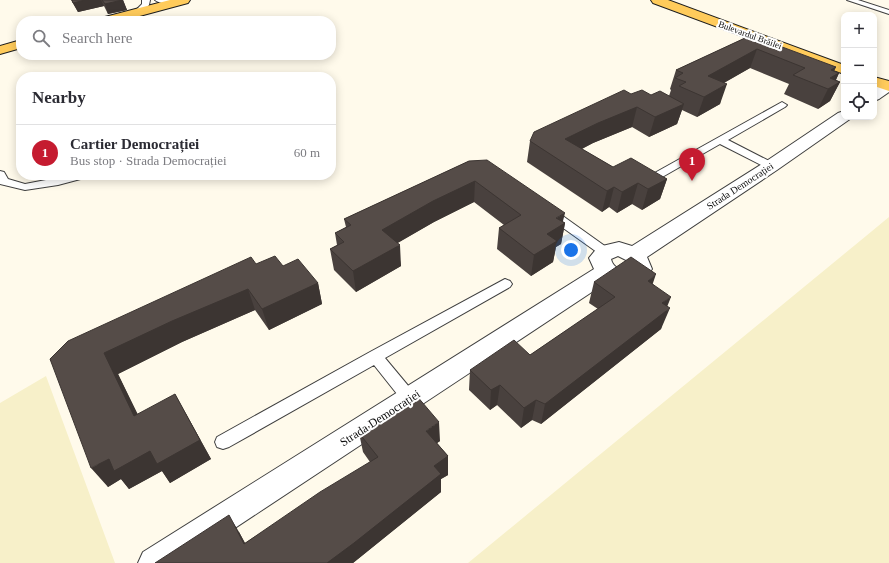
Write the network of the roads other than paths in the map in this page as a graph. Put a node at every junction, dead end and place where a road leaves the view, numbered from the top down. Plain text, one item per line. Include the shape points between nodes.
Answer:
1 (146, 0) edge
2 (159, 0) edge
3 (657, 0) edge
4 (851, 0) edge
5 (181, 1) edge
6 (889, 12) edge
7 (137, 13) junction
8 (125, 16) edge
9 (16, 45) edge
10 (0, 50) edge
11 (841, 69) edge
12 (884, 84) edge
13 (877, 92) edge
14 (782, 105) dead end
15 (841, 118) edge
16 (720, 140) junction
17 (772, 166) junction
18 (0, 174) edge
19 (65, 180) edge
20 (646, 182) edge
21 (540, 206) edge
22 (606, 262) junction
23 (505, 284) dead end
24 (375, 356) junction
25 (410, 399) junction
26 (223, 442) dead end
27 (154, 563) edge

1 - 7 lane
2 - 5 lane
3 - 11 main road, Bulevardul Brăilei
4 - 6 lane
5 - 7 main road
7 - 8 main road
9 - 10 main road
12 - 13 street
14 - 16 lane
15 - 17 street, Strada Democrației
16 - 17 lane
16 - 20 lane
17 - 22 street, Strada Democrației via 634,254 640,261 641,269 636,275 627,278 616,277
18 - 19 lane via 3,181 25,187
21 - 22 lane
22 - 25 street, Strada Democrației
23 - 24 lane
24 - 25 lane
24 - 26 lane
25 - 27 street, Strada Democrației

